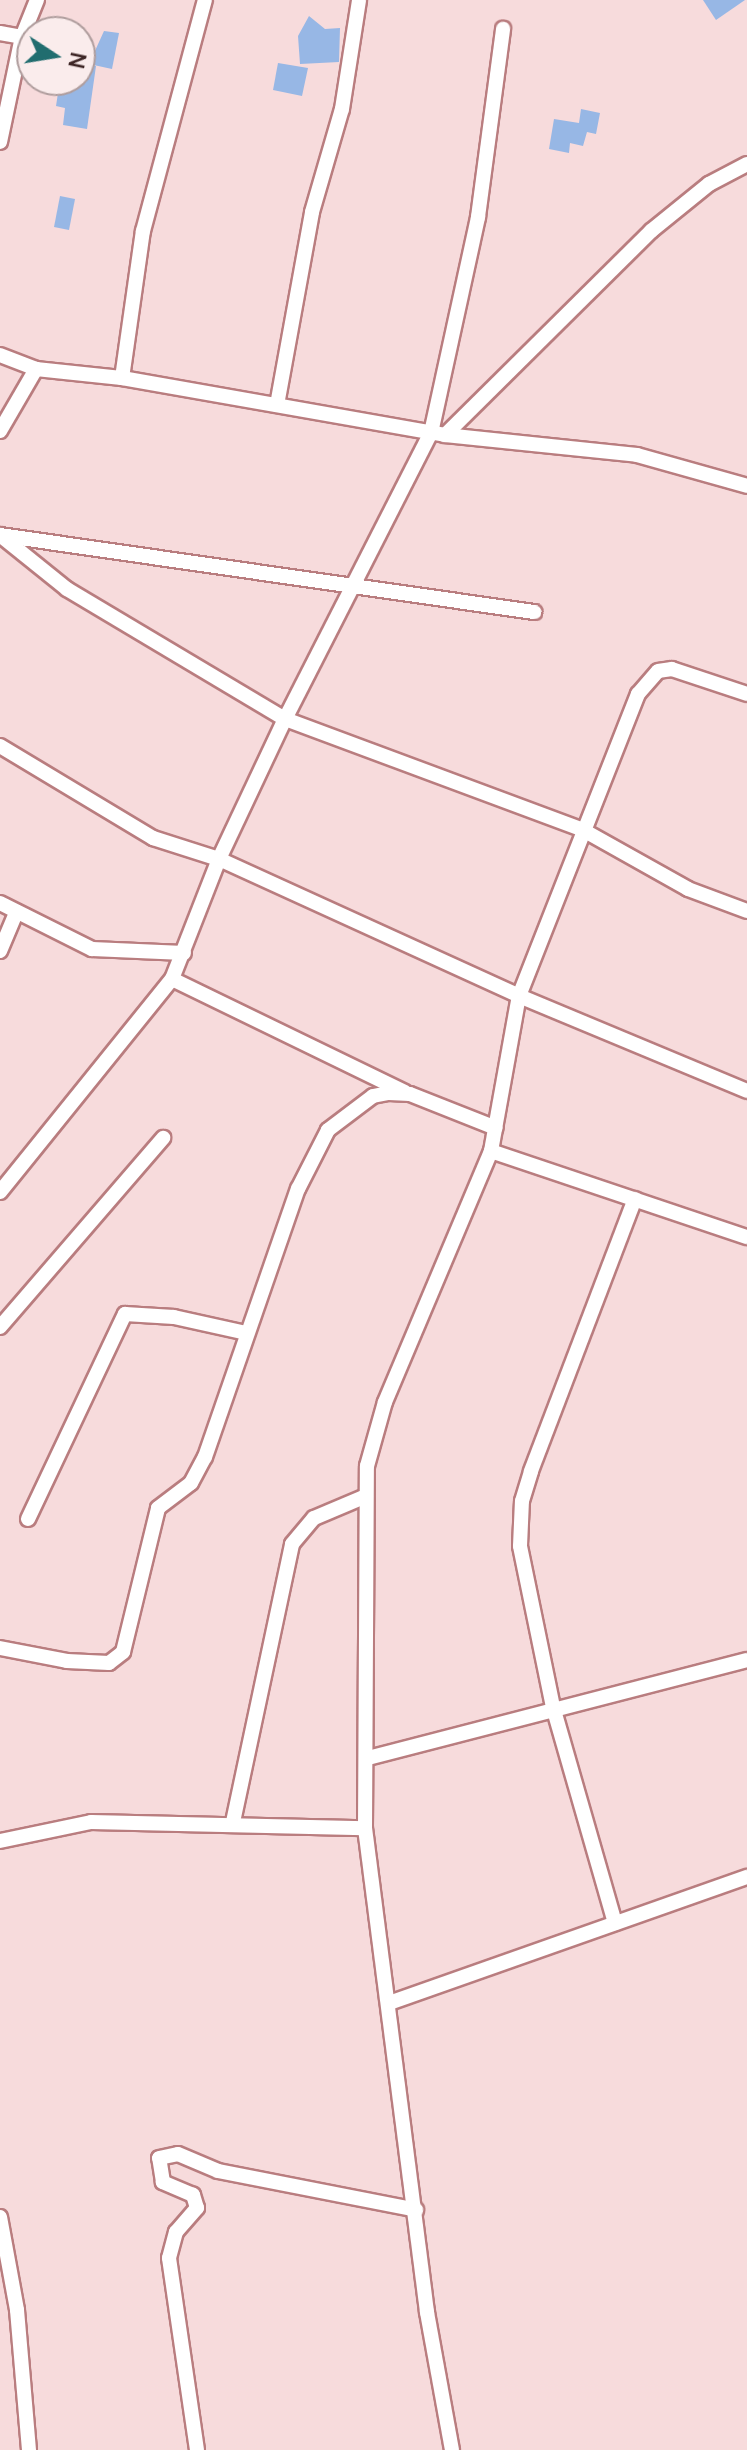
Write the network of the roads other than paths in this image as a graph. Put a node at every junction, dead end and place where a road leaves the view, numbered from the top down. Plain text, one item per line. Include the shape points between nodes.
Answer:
1 (205, 0) edge
2 (359, 0) edge
3 (503, 29) dead end
4 (16, 66) edge
5 (0, 142) edge
6 (747, 164) edge
7 (0, 355) edge
8 (36, 369) junction
9 (122, 378) junction
10 (277, 405) junction
11 (0, 431) edge
12 (438, 434) junction
13 (747, 486) edge
14 (351, 585) junction
15 (534, 612) dead end
16 (747, 694) edge
17 (285, 719) junction
18 (0, 746) edge
19 (583, 830) junction
20 (219, 859) junction
21 (0, 903) edge
22 (747, 911) edge
23 (16, 913) junction
24 (0, 951) edge
25 (184, 953) junction
26 (172, 979) junction
27 (519, 996) junction
28 (747, 1091) edge
29 (410, 1094) junction
30 (496, 1128) junction
31 (163, 1138) dead end
32 (491, 1151) junction
33 (0, 1192) edge
34 (635, 1199) junction
35 (747, 1237) edge
36 (0, 1327) edge
37 (246, 1333) junction
38 (366, 1496) junction
39 (28, 1519) dead end
40 (0, 1648) edge
41 (747, 1660) edge
42 (553, 1707) junction
43 (368, 1758) junction
44 (233, 1822) junction
45 (365, 1828) junction
46 (0, 1841) edge
47 (747, 1877) edge
48 (615, 1923) junction
49 (389, 2003) junction
50 (416, 2210) junction
51 (0, 2217) edge
52 (29, 2450) edge
53 (197, 2450) edge
54 (452, 2450) edge

1 - 9 street via 143,231
2 - 10 street via 342,109 312,212
3 - 12 street via 478,217
4 - 5 street
6 - 12 street via 709,184 651,231
7 - 8 street
8 - 9 street
8 - 11 street
9 - 10 street
10 - 12 street
12 - 13 street via 637,455
12 - 14 street
14 - 15 street
14 - 17 street
14 - 17 street via 0,535 67,589
16 - 19 street via 672,669 648,680
17 - 19 street
17 - 20 street
18 - 20 street via 153,838
19 - 22 street via 688,889
19 - 27 street
20 - 25 street
20 - 27 street
21 - 23 street
23 - 24 street
23 - 25 street via 92,949
25 - 26 street
26 - 29 street
26 - 33 street
27 - 28 street
27 - 30 street
29 - 30 street
29 - 37 street via 373,1096 328,1130 298,1189
30 - 32 street
31 - 36 street
32 - 34 street
32 - 38 street via 385,1402 372,1439
34 - 35 street
34 - 42 street via 522,1501 520,1546
37 - 39 street via 174,1317 125,1314
37 - 40 street via 205,1457 191,1483 158,1508 123,1652 109,1663
38 - 43 street
38 - 44 street via 314,1518 292,1544
41 - 42 street
42 - 43 street
42 - 48 street
43 - 45 street
44 - 45 street
44 - 46 street via 91,1822
45 - 49 street
47 - 48 street
48 - 49 street
49 - 50 street
50 - 53 street via 218,2171 178,2154 159,2158 163,2182 193,2195 197,2208 176,2232 169,2258
50 - 54 street
51 - 52 street via 17,2310

